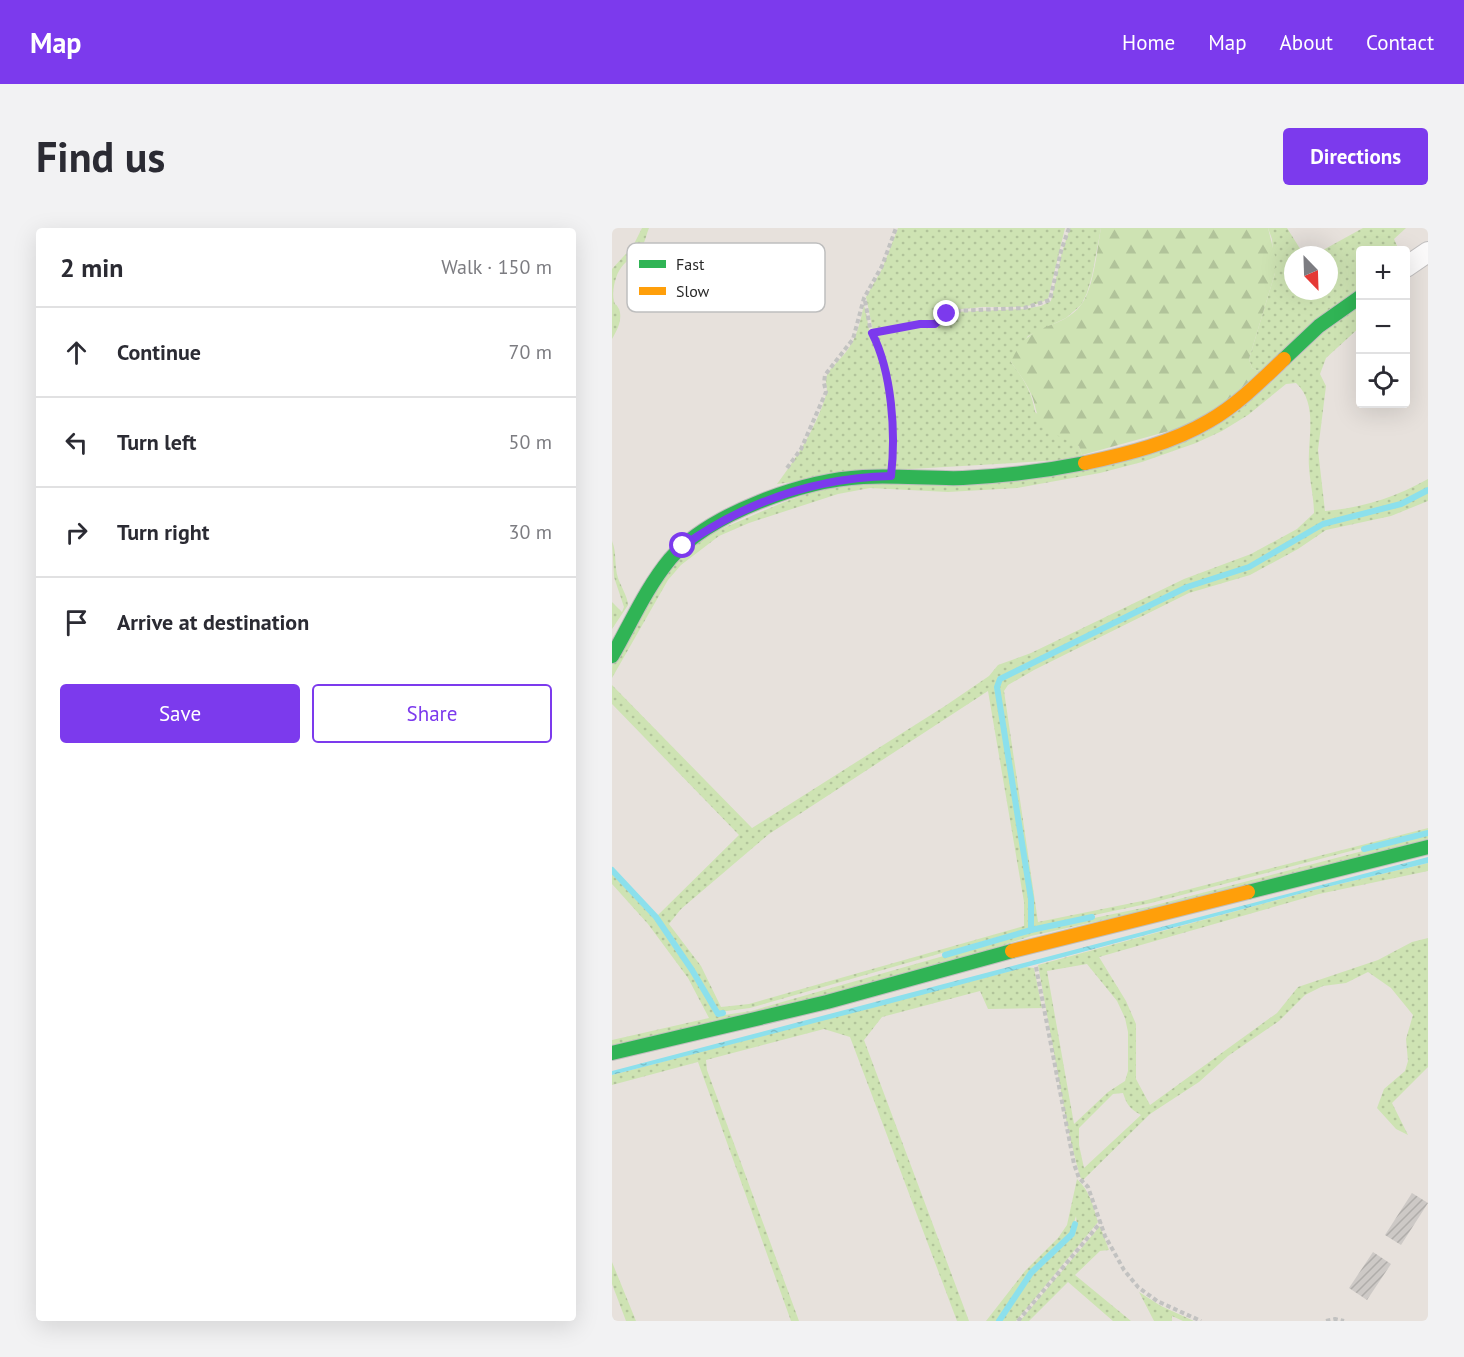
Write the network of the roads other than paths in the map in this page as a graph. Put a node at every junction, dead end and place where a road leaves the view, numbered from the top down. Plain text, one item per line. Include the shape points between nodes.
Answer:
1 (1428, 252) edge
2 (1410, 264) edge
3 (1356, 300) edge
4 (612, 656) edge
5 (1428, 847) edge
6 (612, 1053) edge

1 - 2 street
3 - 4 street via 1314,330 1238,403 1168,441 1061,467 962,478 891,476 832,481 749,507 707,529 669,560
5 - 6 street via 1029,946 827,1002

